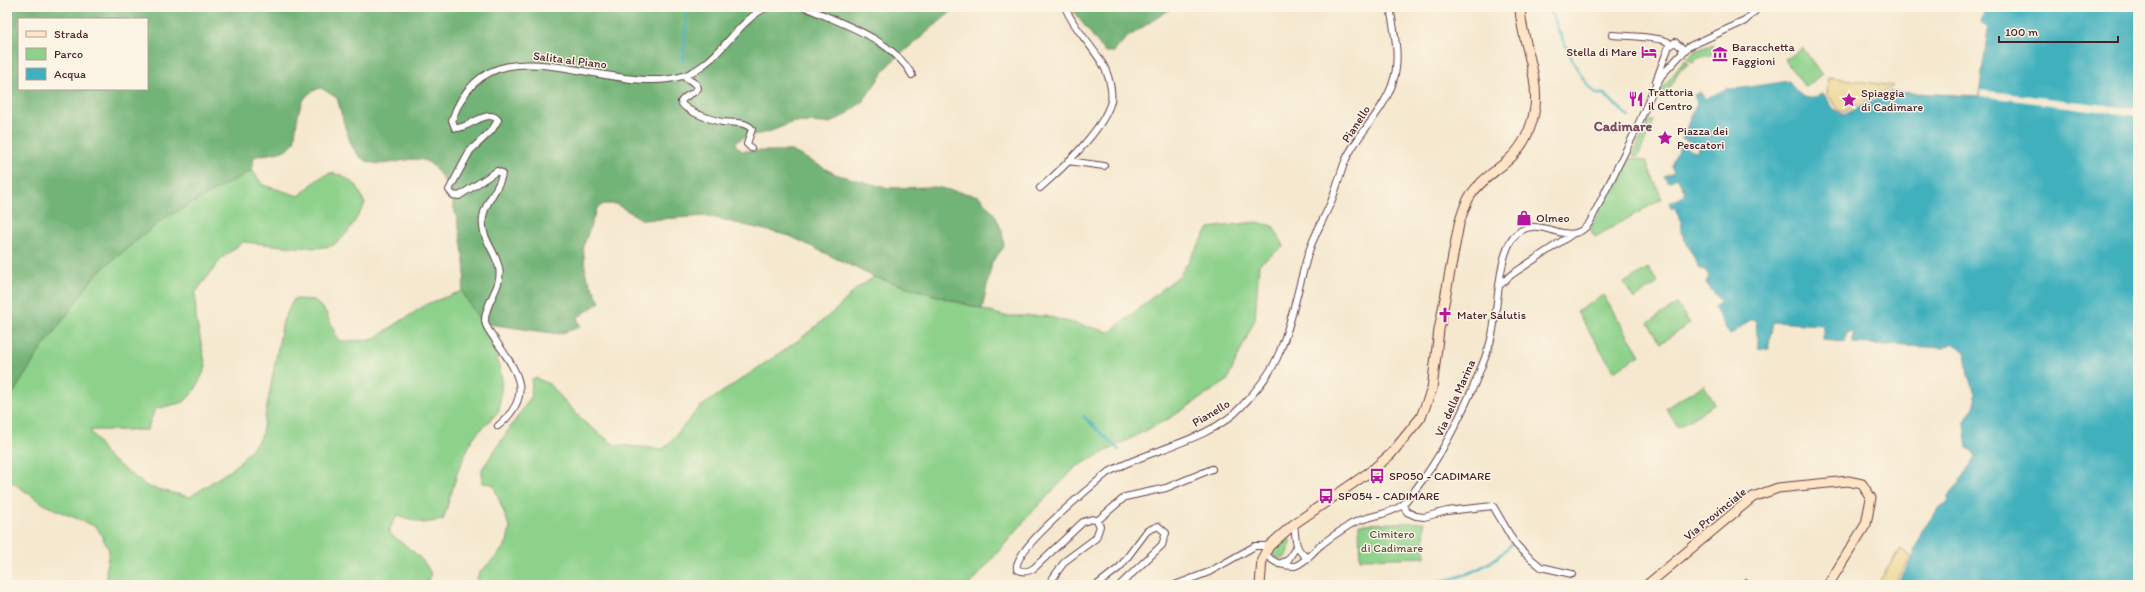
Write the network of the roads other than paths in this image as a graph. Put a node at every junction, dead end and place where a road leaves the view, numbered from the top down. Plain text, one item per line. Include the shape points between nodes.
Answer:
1 (767, 7) edge
2 (805, 7) edge
3 (1065, 7) edge
4 (1390, 7) edge
5 (1520, 7) edge
6 (1758, 7) edge
7 (1612, 35) dead end
8 (1669, 46) junction
9 (1682, 54) junction
10 (912, 75) dead end
11 (683, 76) junction
12 (1653, 90) junction
13 (751, 148) dead end
14 (1068, 160) junction
15 (1104, 166) dead end
16 (1040, 188) dead end
17 (1571, 235) junction
18 (1498, 287) junction
19 (498, 426) dead end
20 (1212, 469) dead end
21 (1403, 505) junction
22 (1097, 521) junction
23 (1294, 524) junction
24 (1296, 547) junction
25 (1266, 550) junction
26 (1308, 558) junction
27 (1279, 564) junction
28 (1572, 574) dead end
29 (1260, 584) edge
30 (1048, 585) edge
31 (1097, 585) edge
32 (1120, 585) edge
33 (1175, 585) edge
34 (1647, 585) edge
35 (1828, 585) edge

1 - 11 street, Salita al Piano via 750,18 699,68
2 - 10 street via 867,36 895,53
3 - 14 street via 1071,22 1106,71 1111,99 1108,110 1089,139
4 - 22 street, Pianello via 1396,50 1393,83 1346,159 1332,201 1310,249 1277,359 1268,374 1240,408 1219,424 1106,473 1033,539 1020,555 1017,568 1030,571 1083,522 1092,519
5 - 23 main road via 1520,18 1533,72 1535,105 1531,125 1527,136 1513,156 1481,183 1471,194 1464,209 1453,254 1439,330 1432,389 1427,405 1410,432 1391,454 1372,471
6 - 9 street via 1746,21 1688,46
7 - 8 street via 1658,37 1668,42
8 - 9 street via 1675,42 1680,44
8 - 12 street
9 - 12 street via 1662,75
11 - 13 street via 694,82 698,88 683,98 681,105 710,118 747,125 752,130 748,144
11 - 19 street, Salita al Piano via 647,81 557,66 512,65 498,68 476,80 459,103 452,120 455,128 490,116 498,120 492,130 470,151 449,190 453,195 459,196 497,171 502,173 483,216 482,230 499,268 500,278 485,320 486,327 504,351 519,380 521,393 514,410
12 - 17 street via 1590,222 1582,231
14 - 15 street
14 - 16 street
17 - 18 street via 1511,274
17 - 18 street, Via della Marina via 1547,228 1534,227 1523,230 1513,238 1506,253
18 - 21 street, Via della Marina via 1491,343 1458,424 1425,478
20 - 22 street via 1166,488 1125,497
21 - 26 street via 1388,513 1356,521 1321,545
21 - 28 street via 1407,512 1424,517 1447,511 1493,506 1522,551 1541,567
22 - 30 street via 1100,526 1096,538 1065,561
23 - 24 street
23 - 25 main road
24 - 26 street
24 - 27 street via 1288,560
25 - 27 street
25 - 29 main road via 1261,564
25 - 33 street via 1255,546 1209,572
26 - 27 street via 1296,566
31 - 32 street via 1120,567 1147,531 1158,526 1163,529 1166,533 1162,545
34 - 35 main road, Via Provinciale via 1753,497 1778,488 1848,481 1862,484 1871,498 1866,524

